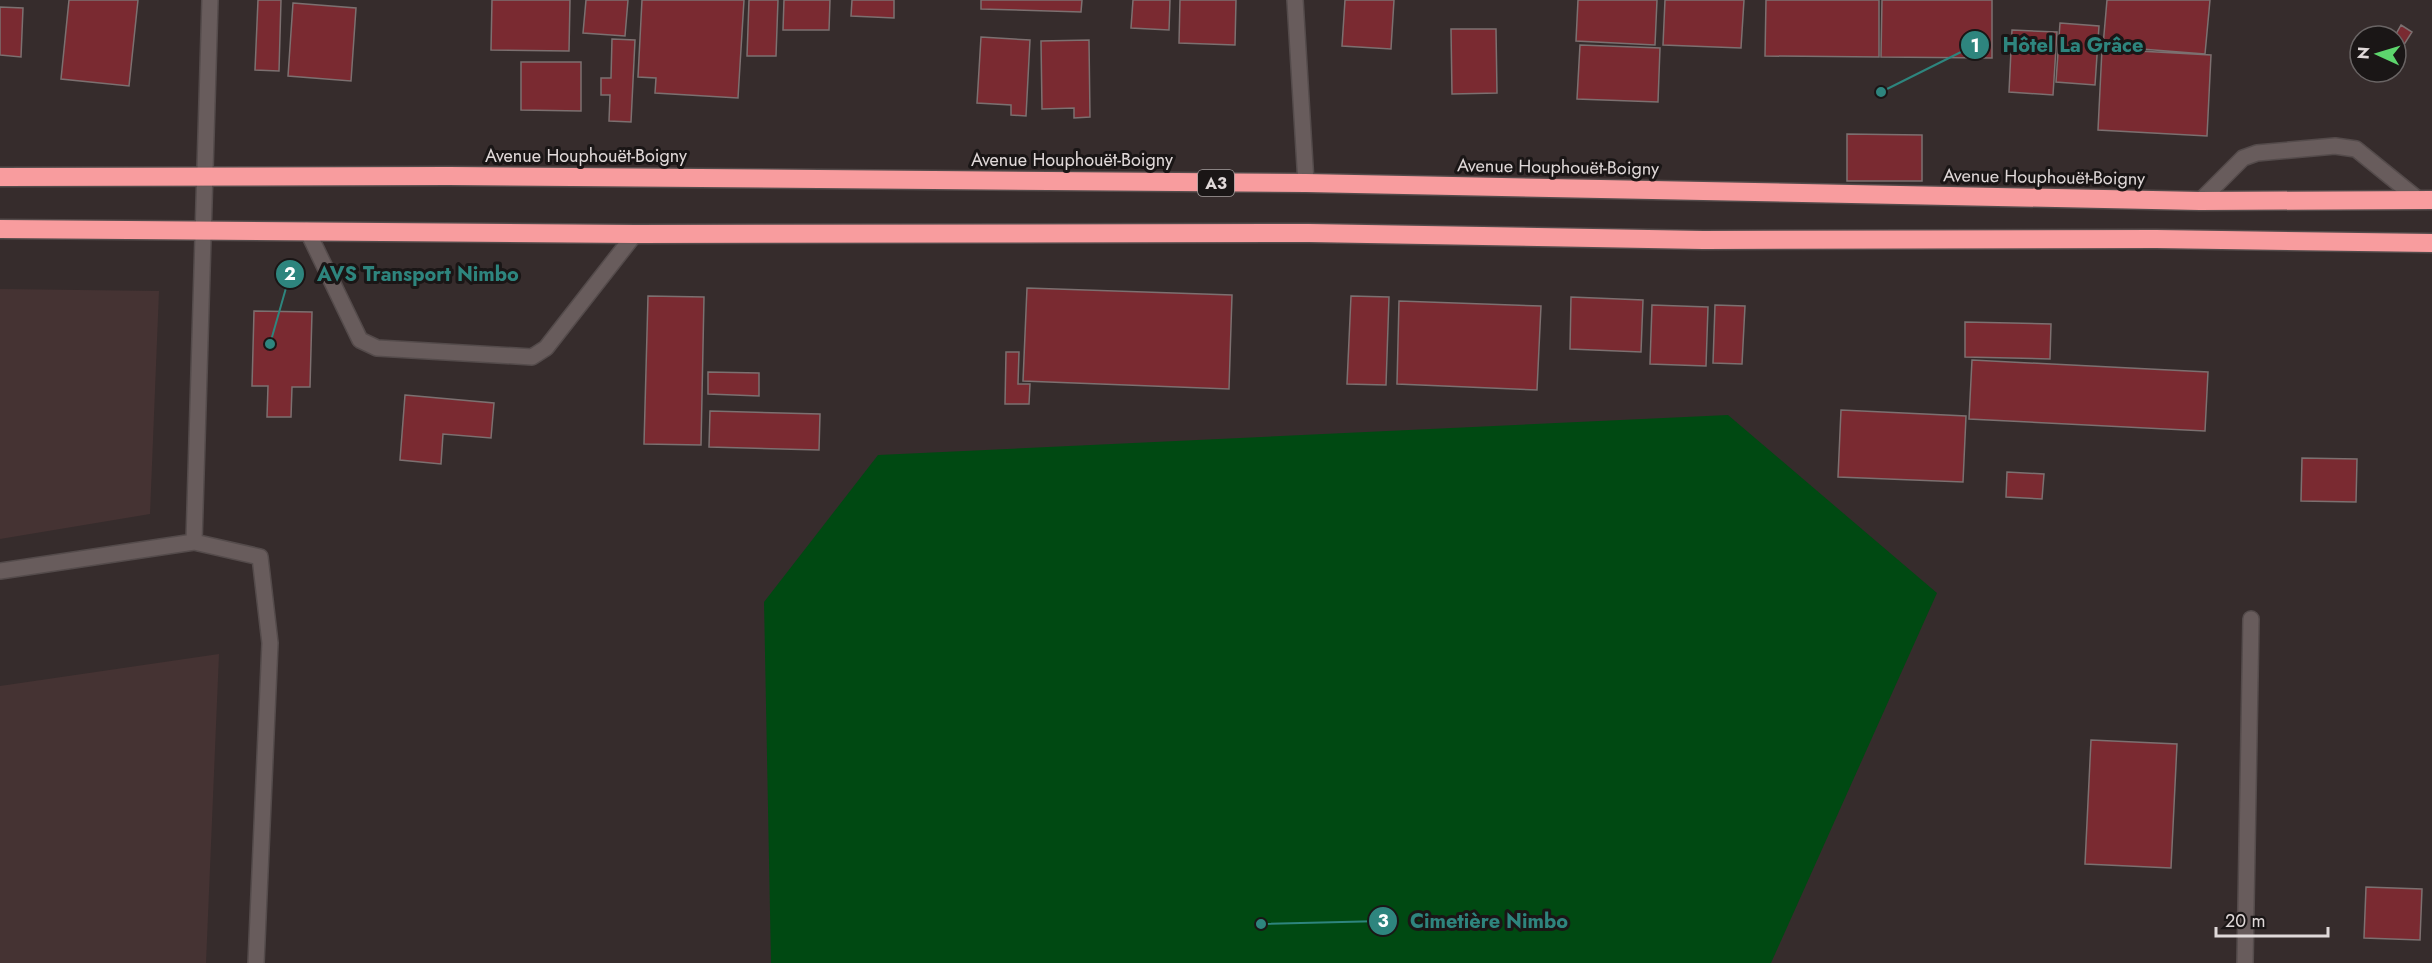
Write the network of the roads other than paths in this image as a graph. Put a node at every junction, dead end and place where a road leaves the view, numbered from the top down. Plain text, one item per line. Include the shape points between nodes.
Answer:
1 (210, 0) edge
2 (1295, 0) edge
3 (0, 177) edge
4 (204, 178) junction
5 (1306, 183) junction
6 (2426, 200) edge
7 (2200, 201) junction
8 (0, 229) edge
9 (203, 230) junction
10 (307, 230) junction
11 (635, 234) junction
12 (2429, 248) edge
13 (194, 542) junction
14 (0, 571) edge
15 (2251, 619) dead end
16 (256, 963) edge
17 (2245, 963) edge

1 - 4 street
2 - 5 street
3 - 4 highway, Avenue Houphouët-Boigny / A3
4 - 5 highway, Avenue Houphouët-Boigny / A3 via 461,176
4 - 9 street
5 - 7 highway, Avenue Houphouët-Boigny / A3
6 - 7 highway, Avenue Houphouët-Boigny / A3
6 - 7 street via 2356,149 2336,146 2257,153 2243,158
8 - 9 highway
9 - 10 highway
9 - 13 street
10 - 11 highway
10 - 11 street via 360,340 377,348 532,357 546,348
11 - 12 highway via 1309,233 1703,240 2156,239
13 - 14 street
13 - 16 street via 260,557 270,643
15 - 17 street

